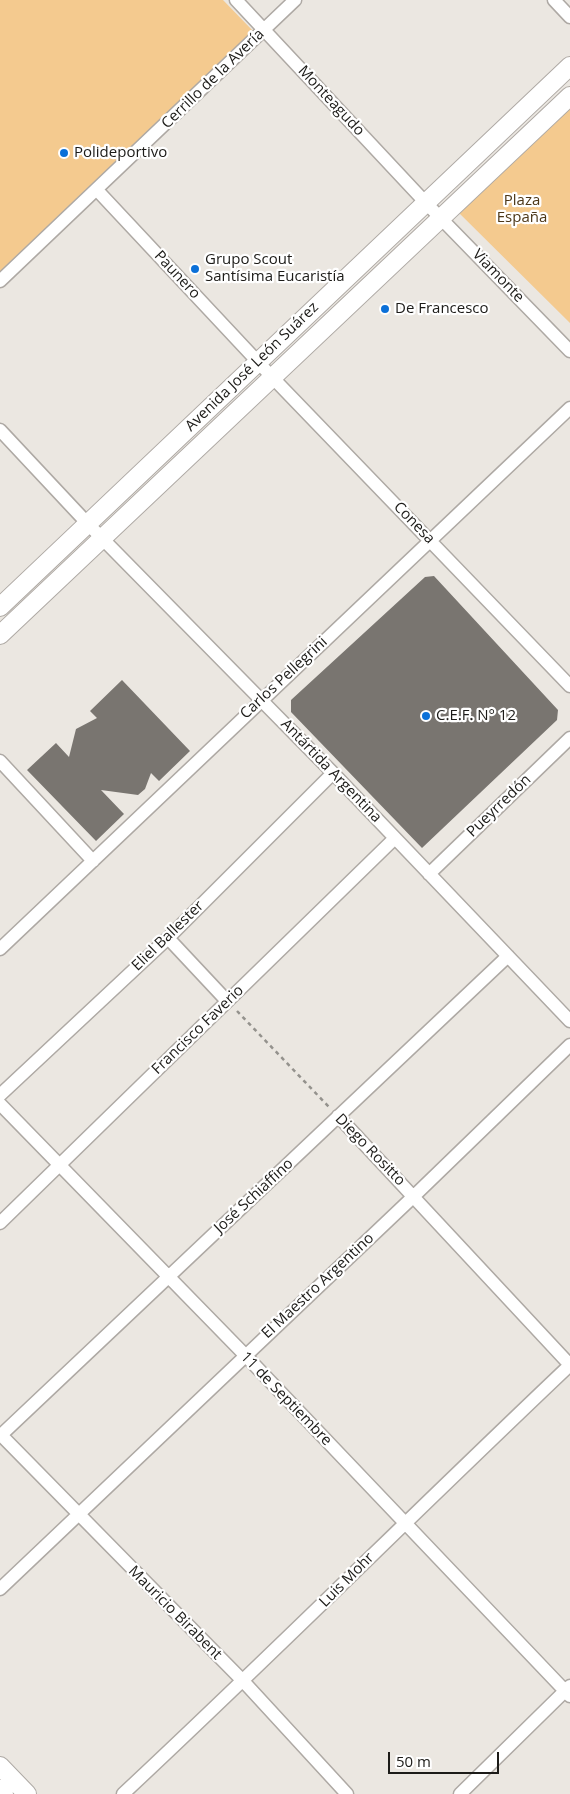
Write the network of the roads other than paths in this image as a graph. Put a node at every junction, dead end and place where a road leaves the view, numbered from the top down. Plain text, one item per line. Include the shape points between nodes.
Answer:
1 (236, 0) edge
2 (295, 0) edge
3 (554, 0) edge
4 (570, 17) edge
5 (264, 30) junction
6 (570, 66) edge
7 (570, 96) edge
8 (97, 190) junction
9 (425, 202) junction
10 (440, 216) junction
11 (0, 281) edge
12 (570, 351) edge
13 (258, 361) junction
14 (272, 377) junction
15 (570, 408) edge
16 (0, 430) edge
17 (88, 524) junction
18 (101, 538) junction
19 (431, 540) junction
20 (0, 607) edge
21 (0, 635) edge
22 (570, 686) edge
23 (261, 700) junction
24 (570, 738) edge
25 (0, 762) edge
26 (333, 773) junction
27 (395, 838) junction
28 (93, 861) junction
29 (429, 874) junction
30 (168, 938) junction
31 (0, 949) edge
32 (508, 956) junction
33 (228, 1001) junction
34 (570, 1021) edge
35 (570, 1045) edge
36 (0, 1095) edge
37 (0, 1104) edge
38 (338, 1116) junction
39 (60, 1165) junction
40 (414, 1196) junction
41 (0, 1223) edge
42 (168, 1277) junction
43 (245, 1355) junction
44 (570, 1365) edge
45 (0, 1435) edge
46 (78, 1514) junction
47 (404, 1522) junction
48 (0, 1589) edge
49 (244, 1682) junction
50 (568, 1691) edge
51 (0, 1766) edge
52 (0, 1789) edge
53 (4, 1794) edge
54 (27, 1794) edge
55 (123, 1794) edge
56 (347, 1794) edge
57 (460, 1794) edge

1 - 5 street, Monteagudo
2 - 5 street, Cerrillo de la Avería
3 - 4 street
5 - 8 street, Cerrillo de la Avería
5 - 9 street, Monteagudo
6 - 9 main road, Avenida José León Suárez
7 - 10 main road, Avenida José León Suárez
8 - 11 street, Cerrillo de la Avería
8 - 13 street, Paunero
9 - 10 street, Viamonte
9 - 13 main road, Avenida José León Suárez
10 - 12 street, Viamonte
10 - 14 main road, Avenida José León Suárez
13 - 14 street, Conesa
13 - 17 main road, Avenida José León Suárez
14 - 18 main road, Avenida José León Suárez
14 - 19 street, Conesa
15 - 19 street, Carlos Pellegrini
16 - 17 street, Antártida Argentina
17 - 18 street, Antártida Argentina
17 - 20 main road, Avenida José León Suárez
18 - 21 main road, Avenida José León Suárez
18 - 23 street, Antártida Argentina
19 - 22 street, Conesa
19 - 23 street, Carlos Pellegrini
23 - 26 street, Antártida Argentina
23 - 28 street, Carlos Pellegrini
24 - 29 street, Pueyrredón
25 - 28 street
26 - 27 street, Antártida Argentina
26 - 30 street, Eliel Ballester
27 - 29 street, Antártida Argentina
27 - 33 street, Francisco Faverio
28 - 31 street, Carlos Pellegrini
29 - 32 street, Antártida Argentina
30 - 33 street
30 - 36 street, Eliel Ballester
32 - 34 street, Antártida Argentina
32 - 38 street, José Schiaffino
33 - 39 street, Francisco Faverio
35 - 40 street, El Maestro Argentino
37 - 39 street, 11 de Septiembre
38 - 40 street, Diego Rositto
38 - 42 street, José Schiaffino
39 - 41 street, Francisco Faverio
39 - 42 street, 11 de Septiembre
40 - 43 street, El Maestro Argentino
40 - 44 street, Diego Rositto
42 - 43 street, 11 de Septiembre
42 - 45 street, José Schiaffino
43 - 46 street, El Maestro Argentino
43 - 47 street, 11 de Septiembre
44 - 47 street, Luis Mohr
45 - 46 street, Mauricio Birabent
46 - 48 street, El Maestro Argentino
46 - 49 street, Mauricio Birabent
47 - 49 street, Luis Mohr
47 - 50 street, 11 de Septiembre
49 - 55 street, Luis Mohr
49 - 56 street, Mauricio Birabent
50 - 57 street
51 - 54 main road
52 - 53 main road

